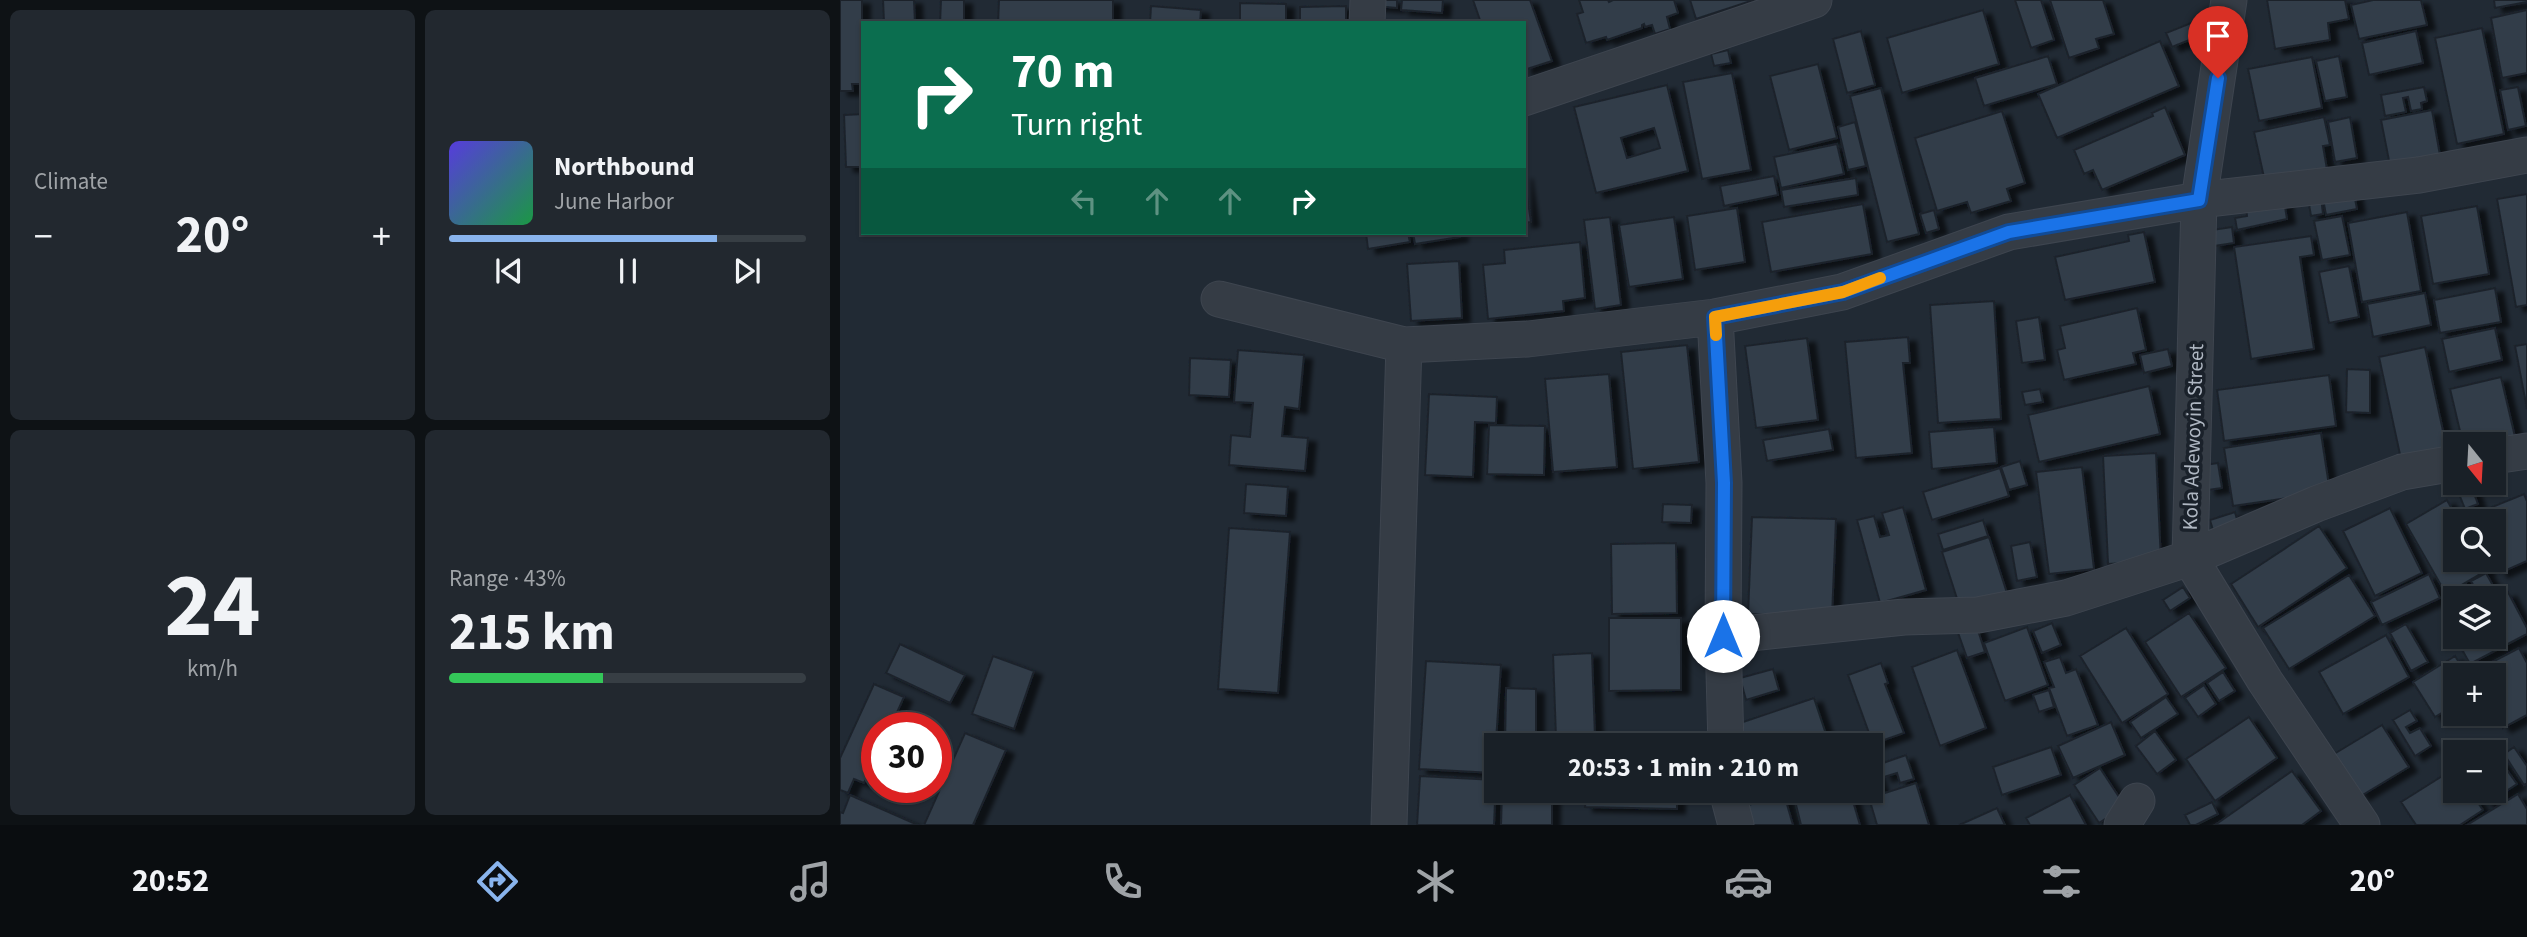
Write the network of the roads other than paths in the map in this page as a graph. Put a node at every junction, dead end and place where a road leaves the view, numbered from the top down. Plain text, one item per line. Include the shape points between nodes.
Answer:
1 (1368, 0) edge
2 (1814, 0) edge
3 (2229, 0) edge
4 (1367, 21) edge
5 (1526, 97) edge
6 (2527, 155) edge
7 (2199, 200) junction
8 (1219, 299) dead end
9 (1715, 317) junction
10 (1404, 345) junction
11 (2527, 451) edge
12 (2506, 454) edge
13 (2443, 465) edge
14 (2190, 558) junction
15 (1723, 636) junction
16 (1726, 733) edge
17 (1731, 803) edge
18 (1389, 825) edge
19 (1737, 825) edge
20 (2362, 825) edge

1 - 4 street
2 - 5 street
3 - 7 street, Kola Adewoyin Street
6 - 7 street via 2418,175
7 - 9 street via 2009,232 1843,292
7 - 14 street, Kola Adewoyin Street
8 - 10 street
9 - 10 street via 1528,339
9 - 15 street via 1724,483
10 - 18 street
11 - 12 street
13 - 14 street via 2402,472
14 - 15 street via 2066,598 1978,615 1904,617
14 - 20 street, Kola Adewoyin Street via 2265,681
15 - 16 street
17 - 19 street

